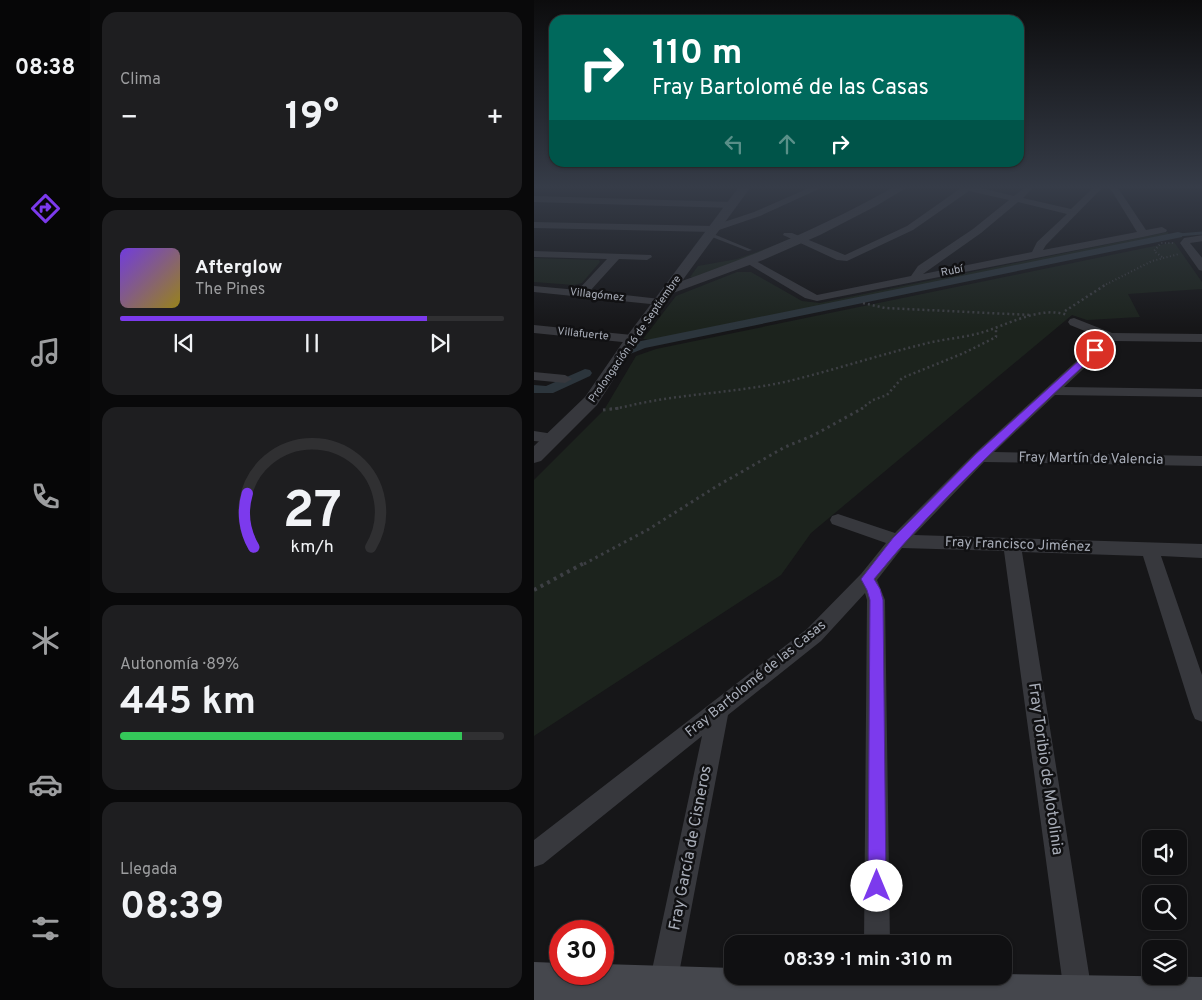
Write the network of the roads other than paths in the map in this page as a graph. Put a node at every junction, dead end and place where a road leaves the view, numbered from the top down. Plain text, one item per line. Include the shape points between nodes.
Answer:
1 (709, 235) edge
2 (715, 235) edge
3 (800, 235) edge
4 (801, 235) edge
5 (896, 235) edge
6 (972, 235) edge
7 (1050, 235) edge
8 (1138, 235) edge
9 (794, 238) junction
10 (1202, 238) edge
11 (1185, 242) joint
12 (534, 254) edge
13 (1037, 254) junction
14 (616, 256) junction
15 (750, 256) junction
16 (647, 257) dead end
17 (690, 261) junction
18 (1202, 268) edge
19 (914, 278) junction
20 (534, 289) edge
21 (582, 293) junction
22 (664, 296) junction
23 (1074, 322) road end
24 (534, 329) edge
25 (1110, 337) junction
26 (632, 338) junction
27 (1202, 338) edge
28 (534, 376) edge
29 (565, 379) dead end
30 (1052, 391) junction
31 (1202, 394) edge
32 (534, 436) edge
33 (554, 438) junction
34 (534, 457) edge
35 (980, 457) junction
36 (1202, 461) edge
37 (838, 520) dead end
38 (898, 541) junction
39 (1012, 545) junction
40 (1150, 549) junction
41 (1202, 551) edge
42 (867, 579) junction
43 (718, 712) junction
44 (1202, 712) edge
45 (534, 855) edge
46 (877, 935) edge
47 (534, 981) edge
48 (663, 984) junction
49 (724, 984) edge
50 (917, 985) edge
51 (1078, 993) junction
52 (1202, 996) edge

1 - 17 street, Prolongación 16 de Septiembre
2 - 15 lane
3 - 9 street
4 - 9 street
5 - 9 street via 850,257 840,258
6 - 19 street via 922,268
7 - 13 street
8 - 13 street, Rubí
9 - 15 street
10 - 11 street
11 - 18 street
12 - 14 street
13 - 19 street, Rubí
14 - 16 street
14 - 21 street
15 - 17 street
15 - 19 street, Rubí via 809,296 817,298
15 - 22 street
17 - 22 street, Prolongación 16 de Septiembre
20 - 21 street, Villagómez
21 - 22 street, Villagómez
22 - 26 street, Prolongación 16 de Septiembre
23 - 25 street
24 - 26 street, Villafuerte
25 - 27 street
25 - 30 street, Fray Bartolomé de las Casas
26 - 33 street, Prolongación 16 de Septiembre via 591,401
28 - 29 street
30 - 31 street
30 - 35 street, Fray Bartolomé de las Casas
32 - 33 street
33 - 34 street, Prolongación 16 de Septiembre
35 - 36 street, Fray Martín de Valencia
35 - 38 street, Fray Bartolomé de las Casas
37 - 38 street, Fray Francisco Jiménez
38 - 39 street, Fray Francisco Jiménez
38 - 42 street, Fray Bartolomé de las Casas
39 - 40 street, Fray Francisco Jiménez
39 - 51 street, Fray Toribio de Motolinia
40 - 41 street, Fray Francisco Jiménez
40 - 44 street
42 - 43 street, Fray Bartolomé de las Casas via 814,635
42 - 46 street via 876,600
43 - 45 street, Fray Bartolomé de las Casas
43 - 48 street, Fray García de Cisneros
47 - 48 main road
48 - 49 main road
50 - 51 main road
51 - 52 main road

